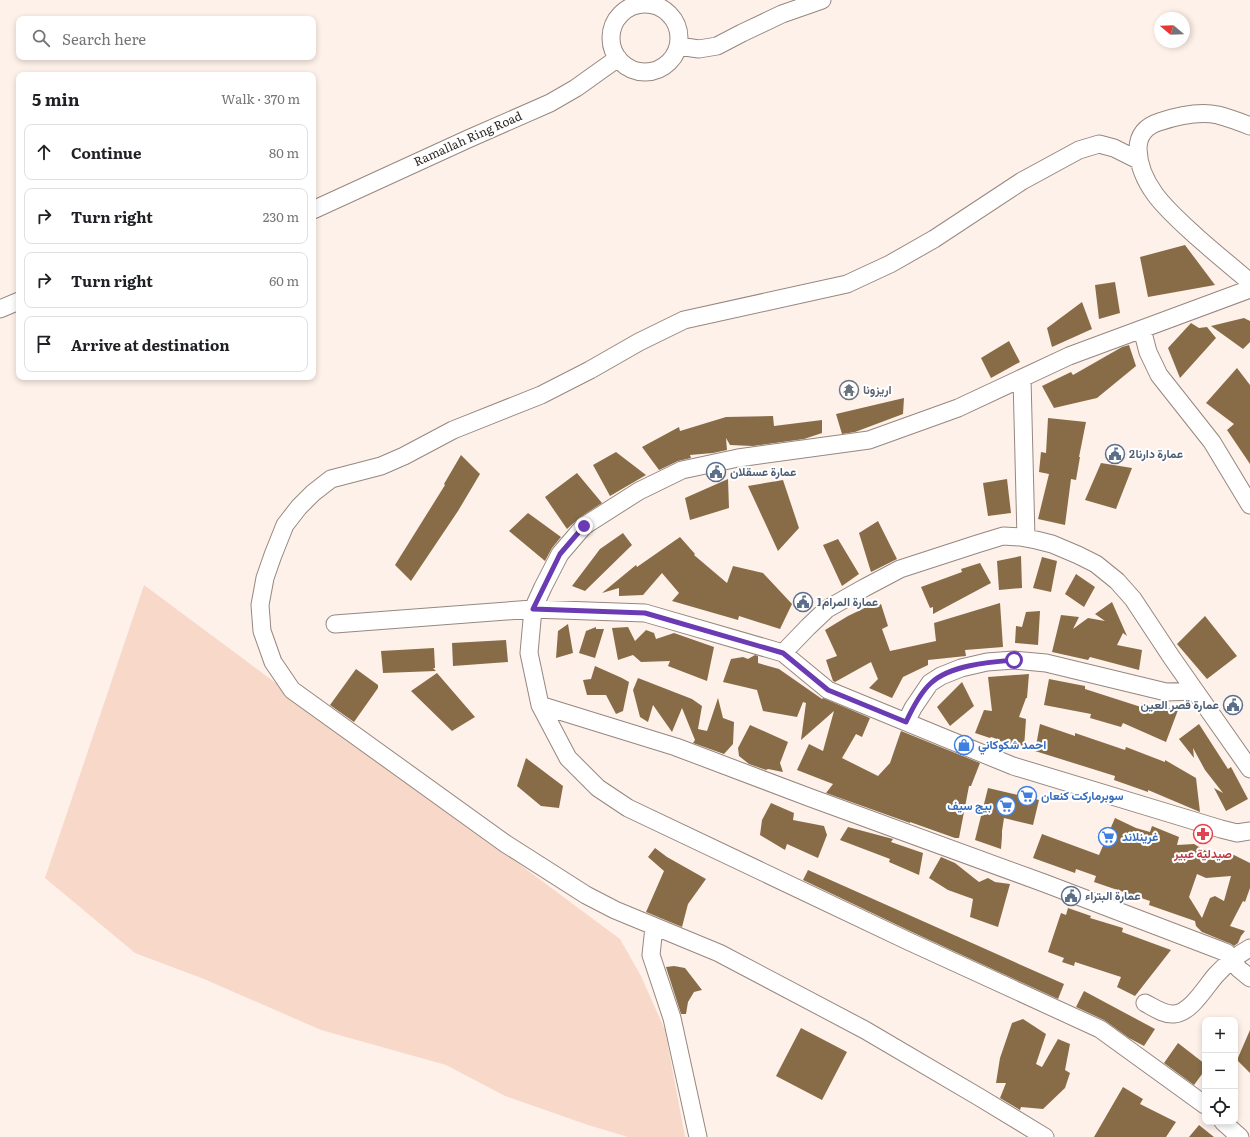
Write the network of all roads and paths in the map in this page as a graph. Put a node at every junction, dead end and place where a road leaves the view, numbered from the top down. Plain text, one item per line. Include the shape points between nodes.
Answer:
1 (787, 0) edge
2 (822, 0) edge
3 (641, 2) edge
4 (663, 5) edge
5 (678, 41) junction
6 (618, 58) junction
7 (1250, 126) edge
8 (1138, 160) junction
9 (316, 209) edge
10 (1250, 282) edge
11 (1250, 289) edge
12 (16, 302) edge
13 (0, 309) edge
14 (1142, 329) junction
15 (1022, 378) junction
16 (1250, 504) edge
17 (1026, 538) junction
18 (533, 609) junction
19 (335, 624) dead end
20 (783, 653) junction
21 (1195, 691) junction
22 (540, 705) junction
23 (906, 722) junction
24 (1250, 769) edge
25 (1250, 831) edge
26 (654, 926) junction
27 (1250, 948) edge
28 (1232, 959) junction
29 (1250, 978) edge
30 (1145, 1003) dead end
31 (1202, 1103) edge
32 (1226, 1125) edge
33 (1025, 1132) edge
34 (698, 1137) edge
35 (1045, 1137) edge
36 (1240, 1137) edge

1 - 5 street via 712,35
2 - 5 street via 782,14 717,46 699,49
3 - 4 street
3 - 6 street via 618,17 612,28 612,47
4 - 5 street via 678,30
5 - 6 street via 676,52 668,62 652,71 633,70
6 - 9 street, Ramallah Ring Road via 550,103
7 - 8 street via 1217,115 1194,114 1167,119 1144,131 1138,143
8 - 10 street via 1155,194 1171,213
8 - 26 street via 1099,144 1079,150 1022,181 934,239 890,264 847,284 684,320 541,395 453,430 381,466 331,479 299,507 285,525 265,578 260,605 262,631 273,662 292,690 506,844 586,895 614,910
11 - 14 street
12 - 13 street
14 - 15 street via 1069,356
14 - 16 street via 1148,352 1159,375 1212,442
15 - 17 street
15 - 18 street via 958,408 869,440 738,458 682,470 639,491 584,526 560,554
17 - 20 street via 1003,536 900,569 827,609
17 - 21 street via 1052,544 1078,555 1096,564 1117,581
18 - 19 street
18 - 20 street via 645,613
18 - 22 street via 529,653
20 - 23 street via 828,690
21 - 23 street via 1166,692 1046,664 1014,660 987,662 961,668 930,683
21 - 24 street
22 - 28 street via 676,747 1217,949 1227,953
22 - 31 street via 568,758 598,788 628,808 908,942 1100,1029
23 - 25 street via 1013,766 1221,829 1237,833
26 - 33 street via 719,954 865,1030 979,1097
26 - 34 street via 651,955 672,1018
27 - 28 street
28 - 29 street
28 - 30 street via 1216,974 1189,1008 1174,1014 1165,1013
32 - 36 street
33 - 35 street

